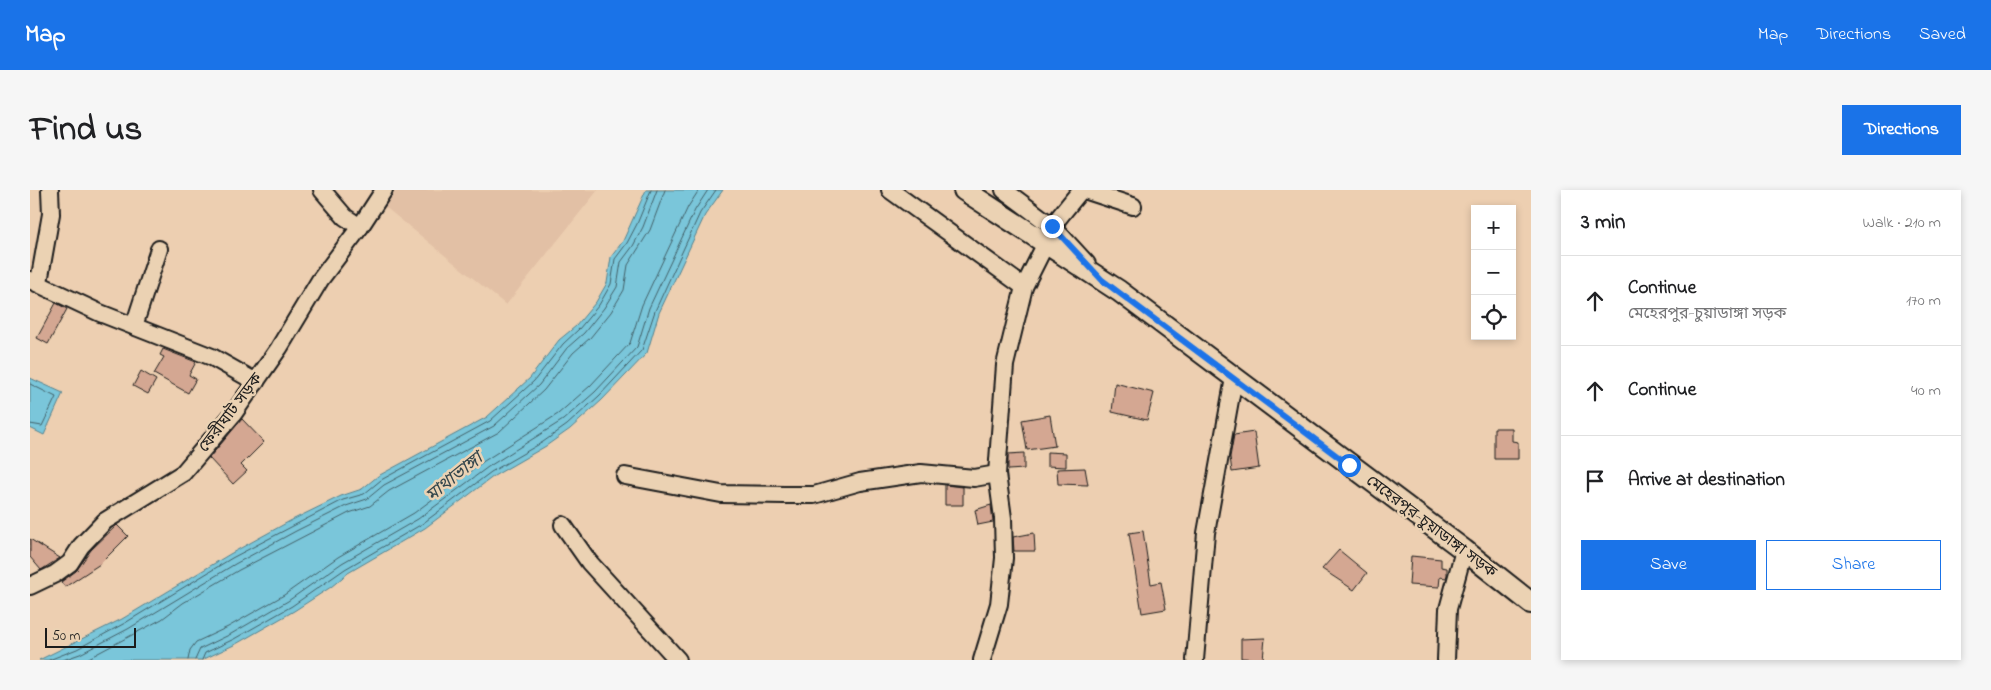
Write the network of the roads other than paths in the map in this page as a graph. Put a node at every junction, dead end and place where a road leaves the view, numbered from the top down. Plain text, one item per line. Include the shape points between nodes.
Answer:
1 (50, 190) edge
2 (322, 190) edge
3 (384, 190) edge
4 (890, 190) edge
5 (964, 190) edge
6 (1004, 190) edge
7 (1082, 190) edge
8 (1133, 206) dead end
9 (360, 227) junction
10 (1049, 235) junction
11 (159, 249) dead end
12 (34, 281) edge
13 (1024, 287) junction
14 (134, 326) junction
15 (1234, 378) junction
16 (256, 382) junction
17 (997, 474) junction
18 (625, 476) dead end
19 (563, 526) dead end
20 (1464, 550) junction
21 (30, 586) edge
22 (1531, 603) edge
23 (678, 660) edge
24 (982, 660) edge
25 (1195, 660) edge
26 (1446, 660) edge

1 - 12 street via 51,214
2 - 9 street via 345,217
3 - 9 street, ফেরীঘাট সড়ক
4 - 13 street
5 - 10 main road, মেহেরপুর-চুয়াডাঙ্গা সড়ক
6 - 10 street
7 - 8 street
7 - 10 street
9 - 16 street, ফেরীঘাট সড়ক via 320,280
10 - 13 street
10 - 15 main road, মেহেরপুর-চুয়াডাঙ্গা সড়ক via 1102,280
11 - 14 street
12 - 14 street
13 - 17 street via 1005,365
14 - 16 street via 212,356
15 - 20 main road, মেহেরপুর-চুয়াডাঙ্গা সড়ক
15 - 25 street via 1206,533
16 - 21 street, ফেরীঘাট সড়ক via 183,473 105,521 70,563
17 - 18 street via 974,478 921,473 860,482 814,494 784,495 721,494
17 - 24 street via 1004,558 999,604
19 - 23 street via 589,562
20 - 22 main road, মেহেরপুর-চুয়াডাঙ্গা সড়ক
20 - 26 street via 1448,609

